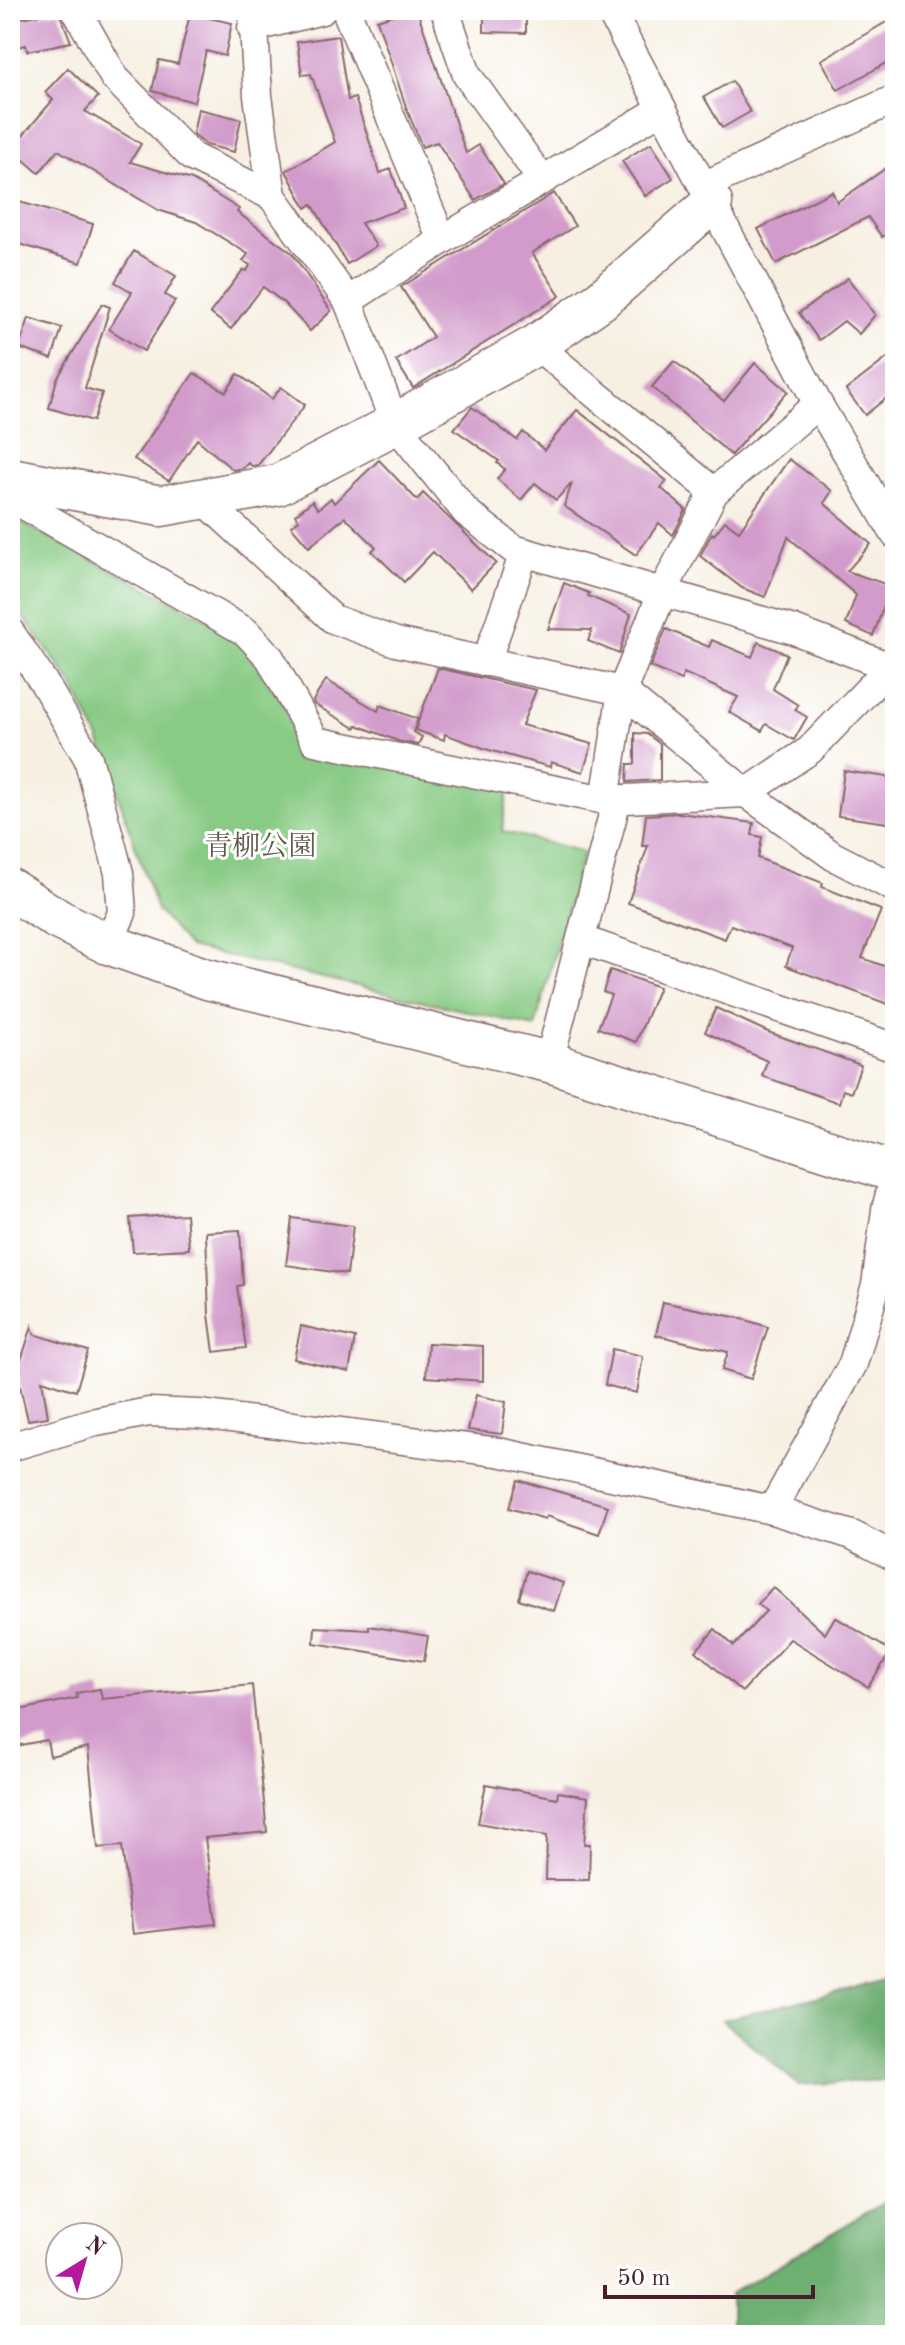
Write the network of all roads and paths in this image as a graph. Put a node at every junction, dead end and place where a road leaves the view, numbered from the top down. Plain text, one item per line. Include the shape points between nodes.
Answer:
1 (76, 10) edge
2 (322, 10) edge
3 (346, 10) edge
4 (445, 10) edge
5 (610, 10) edge
6 (253, 19) edge
7 (895, 99) edge
8 (662, 109) junction
9 (542, 180) junction
10 (707, 195) junction
11 (272, 196) junction
12 (442, 240) junction
13 (348, 301) junction
14 (536, 345) junction
15 (818, 404) junction
16 (395, 424) junction
17 (10, 478) edge
18 (714, 492) junction
19 (10, 497) edge
20 (203, 499) junction
21 (895, 534) edge
22 (524, 553) junction
23 (663, 591) junction
24 (10, 632) edge
25 (486, 662) junction
26 (886, 673) edge
27 (622, 691) junction
28 (746, 793) junction
29 (611, 800) junction
30 (895, 888) edge
31 (10, 889) edge
32 (582, 940) junction
33 (108, 944) junction
34 (895, 1048) edge
35 (549, 1062) junction
36 (895, 1172) edge
37 (10, 1447) edge
38 (772, 1510) junction
39 (895, 1557) edge

1 - 11 street via 114,77 192,157
2 - 6 street
3 - 12 street
4 - 9 street via 467,75
5 - 8 street
6 - 11 street
7 - 10 street
8 - 9 street
8 - 10 street
9 - 12 street
10 - 14 street via 601,300
10 - 15 street
11 - 13 street
12 - 13 street
13 - 16 street
14 - 16 street
14 - 18 street
15 - 18 street
15 - 21 street
16 - 20 street via 278,485
16 - 22 street via 466,512
17 - 20 street via 161,506
18 - 23 street
19 - 29 street via 246,632 270,658 315,741
20 - 25 street via 333,619 396,642
22 - 23 street
22 - 25 street
23 - 26 street via 794,630
23 - 27 street
24 - 33 street via 88,758 119,873 122,913
25 - 27 street
26 - 28 street via 810,750
27 - 28 street
27 - 29 street
28 - 29 street
28 - 30 street via 833,856
29 - 32 street
31 - 33 street
32 - 34 street
32 - 35 street
33 - 35 street via 207,979
35 - 36 street
36 - 38 street via 876,1285 853,1364
37 - 38 street via 149,1412 199,1414 498,1452
38 - 39 street via 852,1535

